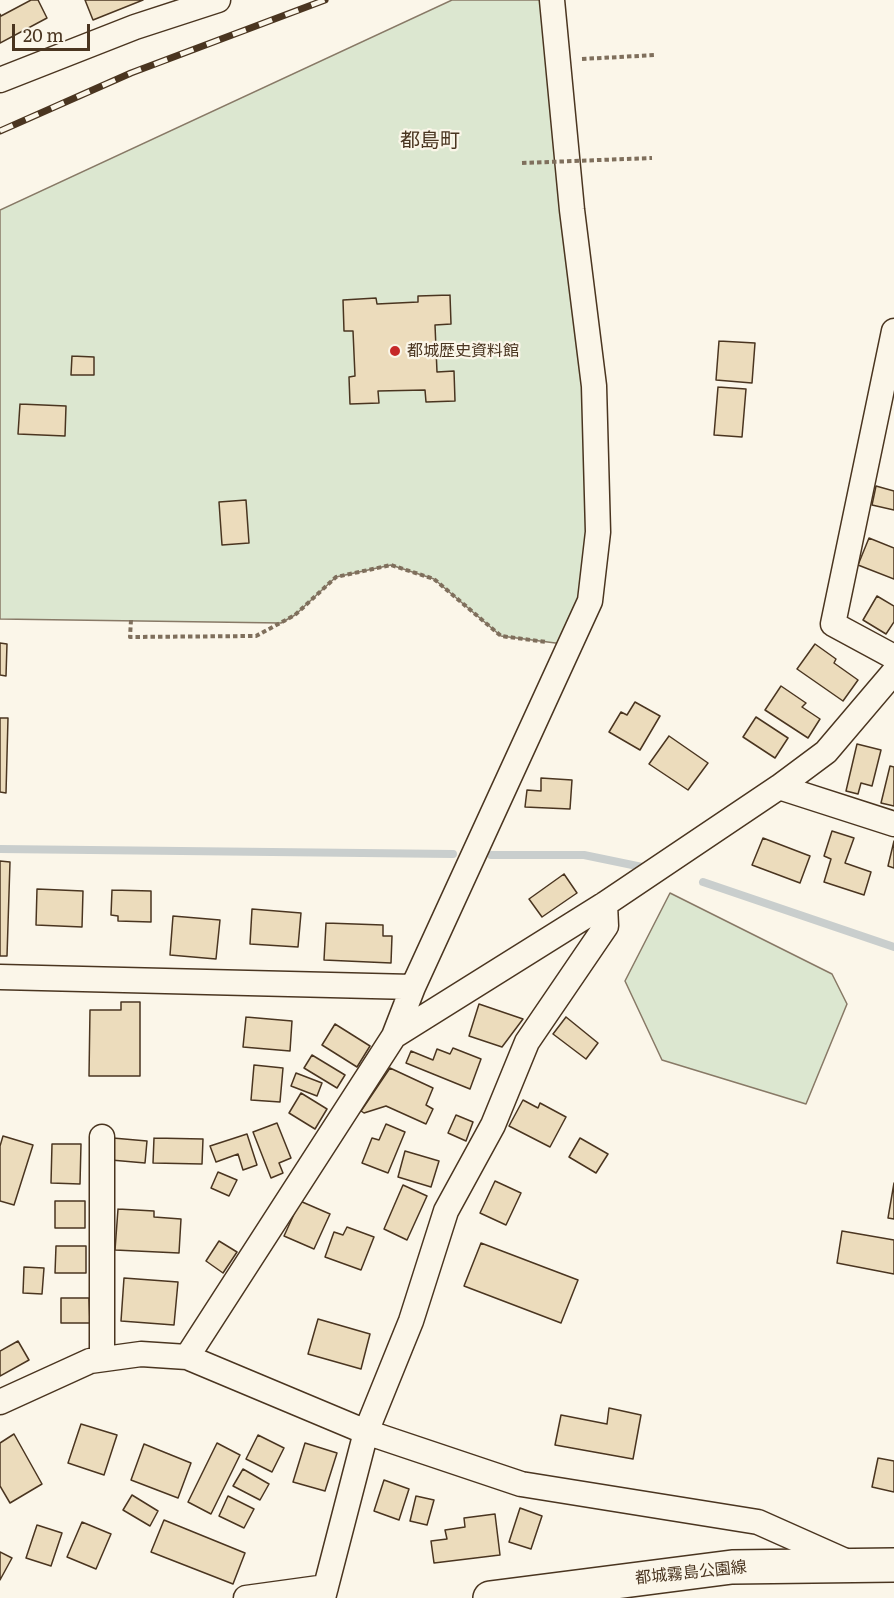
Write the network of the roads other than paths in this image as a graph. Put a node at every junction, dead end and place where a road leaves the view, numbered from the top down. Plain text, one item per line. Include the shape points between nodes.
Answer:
1 (552, 0) edge
2 (203, 2) edge
3 (0, 80) edge
4 (894, 331) edge
5 (894, 657) edge
6 (894, 672) edge
7 (779, 787) junction
8 (894, 824) edge
9 (605, 904) junction
10 (0, 977) edge
11 (413, 987) junction
12 (394, 1036) junction
13 (102, 1137) dead end
14 (187, 1358) junction
15 (102, 1359) junction
16 (0, 1402) edge
17 (366, 1432) junction
18 (853, 1564) junction
19 (894, 1565) edge
20 (324, 1593) edge
21 (502, 1596) edge
22 (246, 1598) edge

1 - 11 street via 594,386 598,532 590,601
2 - 3 street
4 - 5 street via 833,624
6 - 7 street via 826,752
7 - 8 street
7 - 9 street
9 - 12 street
9 - 17 street via 606,926 527,1042 493,1125 446,1211 411,1321
10 - 11 street
11 - 12 street
12 - 14 street
13 - 15 street
14 - 15 street via 141,1354
14 - 17 street
15 - 16 street via 44,1380
17 - 18 street via 521,1484 758,1522
17 - 20 street
18 - 19 main road, 都城霧島公園線
18 - 21 main road, 都城霧島公園線 via 732,1567
20 - 22 street

